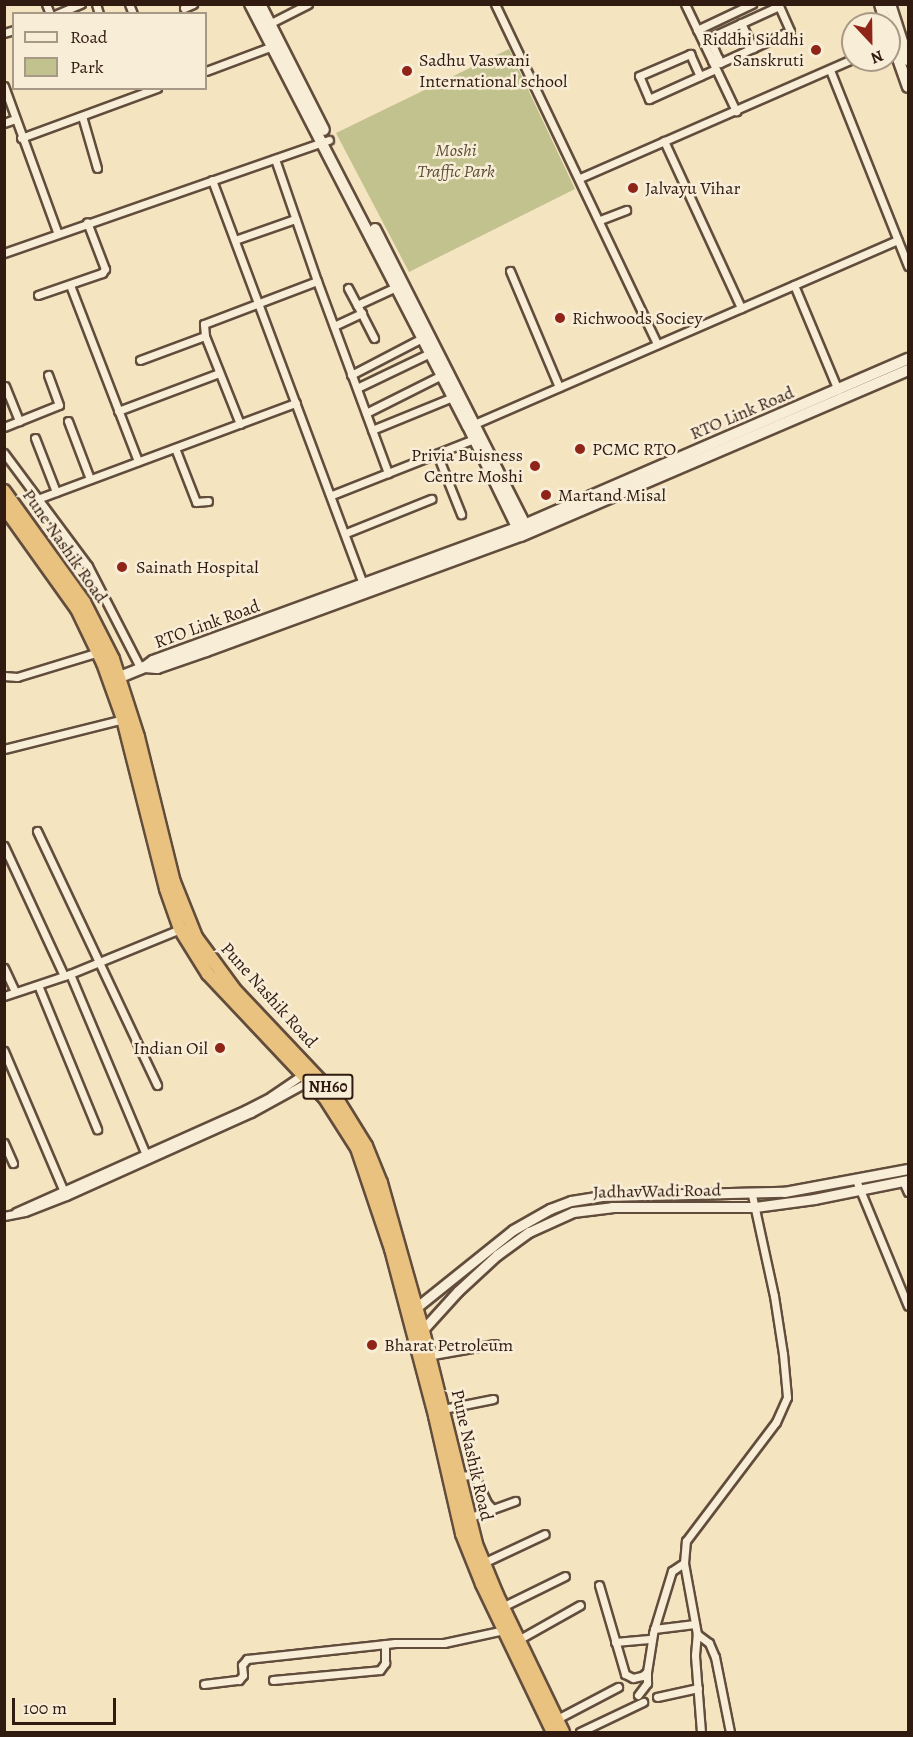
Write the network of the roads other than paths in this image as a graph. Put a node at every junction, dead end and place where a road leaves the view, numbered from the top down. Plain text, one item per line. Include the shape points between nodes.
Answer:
1 (193, 4) edge
2 (250, 4) edge
3 (260, 4) edge
4 (308, 4) edge
5 (495, 4) edge
6 (685, 4) edge
7 (752, 4) edge
8 (184, 9) edge
9 (741, 23) junction
10 (266, 26) junction
11 (697, 30) junction
12 (277, 45) junction
13 (753, 48) junction
14 (715, 59) junction
15 (901, 63) edge
16 (841, 65) edge
17 (716, 69) junction
18 (830, 70) junction
19 (207, 71) edge
20 (700, 76) junction
21 (4, 86) edge
22 (909, 87) edge
23 (152, 90) edge
24 (736, 111) junction
25 (82, 116) junction
26 (15, 120) junction
27 (4, 123) edge
28 (21, 138) junction
29 (326, 141) junction
30 (664, 141) junction
31 (276, 159) junction
32 (97, 168) dead end
33 (579, 178) junction
34 (212, 180) junction
35 (626, 210) dead end
36 (295, 219) junction
37 (600, 220) junction
38 (87, 222) junction
39 (57, 232) junction
40 (234, 240) junction
41 (897, 240) junction
42 (4, 252) edge
43 (909, 266) edge
44 (510, 271) dead end
45 (317, 280) junction
46 (70, 285) junction
47 (794, 285) junction
48 (396, 287) junction
49 (348, 288) dead end
50 (38, 295) dead end
51 (257, 304) junction
52 (357, 305) junction
53 (741, 308) junction
54 (362, 313) junction
55 (333, 326) junction
56 (205, 336) junction
57 (374, 338) dead end
58 (422, 338) junction
59 (657, 344) junction
60 (430, 353) junction
61 (140, 360) dead end
62 (909, 360) edge
63 (909, 370) edge
64 (219, 373) junction
65 (48, 375) dead end
66 (351, 375) junction
67 (442, 375) junction
68 (5, 386) edge
69 (559, 387) junction
70 (357, 388) junction
71 (838, 390) junction
72 (453, 397) junction
73 (296, 403) junction
74 (118, 411) junction
75 (366, 413) junction
76 (19, 421) junction
77 (68, 422) dead end
78 (240, 424) junction
79 (472, 425) junction
80 (4, 427) edge
81 (372, 430) junction
82 (478, 437) junction
83 (35, 438) dead end
84 (175, 448) junction
85 (4, 453) edge
86 (437, 454) junction
87 (138, 461) junction
88 (388, 473) junction
89 (90, 479) junction
90 (4, 491) edge
91 (56, 492) junction
92 (332, 495) junction
93 (40, 498) junction
94 (431, 499) dead end
95 (208, 501) dead end
96 (4, 507) edge
97 (461, 514) dead end
98 (523, 530) junction
99 (345, 533) junction
100 (365, 588) junction
101 (99, 652) junction
102 (143, 668) junction
103 (120, 677) junction
104 (6, 678) edge
105 (123, 719) junction
106 (4, 749) edge
107 (37, 831) dead end
108 (4, 846) edge
109 (180, 929) junction
110 (99, 962) junction
111 (4, 968) edge
112 (67, 975) junction
113 (38, 985) junction
114 (15, 992) junction
115 (4, 996) edge
116 (4, 1051) edge
117 (310, 1075) junction
118 (157, 1085) dead end
119 (97, 1129) dead end
120 (4, 1143) edge
121 (147, 1156) junction
122 (13, 1163) dead end
123 (909, 1169) edge
124 (856, 1180) junction
125 (906, 1180) edge
126 (858, 1191) junction
127 (909, 1192) edge
128 (65, 1194) junction
129 (752, 1195) junction
130 (755, 1207) junction
131 (4, 1216) edge
132 (909, 1306) edge
133 (412, 1312) junction
134 (419, 1335) junction
135 (495, 1344) dead end
136 (424, 1356) junction
137 (493, 1399) dead end
138 (442, 1409) junction
139 (457, 1476) junction
140 (515, 1501) dead end
141 (493, 1509) junction
142 (468, 1518) junction
143 (546, 1534) dead end
144 (483, 1563) junction
145 (684, 1563) junction
146 (565, 1576) dead end
147 (599, 1585) dead end
148 (580, 1605) dead end
149 (502, 1607) junction
150 (695, 1624) junction
151 (654, 1629) junction
152 (504, 1630) junction
153 (697, 1634) junction
154 (652, 1639) junction
155 (518, 1640) junction
156 (615, 1642) junction
157 (385, 1644) junction
158 (646, 1672) junction
159 (273, 1680) dead end
160 (204, 1684) dead end
161 (618, 1687) dead end
162 (698, 1688) junction
163 (638, 1695) dead end
164 (657, 1697) dead end
165 (643, 1702) dead end
166 (557, 1719) junction
167 (553, 1732) edge
168 (563, 1732) edge
169 (580, 1732) edge
170 (701, 1732) edge
171 (730, 1732) edge

1 - 8 street
2 - 10 main road
3 - 10 main road
4 - 10 street
5 - 33 street
6 - 11 street
7 - 11 street
9 - 13 street
9 - 13 street via 779,6 790,31
9 - 14 street via 709,38
10 - 12 main road
11 - 14 street
12 - 19 street
12 - 29 main road
13 - 14 street via 720,63
14 - 17 street
15 - 22 main road
16 - 18 street
17 - 20 street
17 - 24 street
18 - 24 street
18 - 41 street
20 - 20 street via 690,54 639,76 649,99
21 - 26 street
23 - 25 street
24 - 30 street
25 - 28 street
25 - 32 street
26 - 27 street
26 - 28 street
28 - 39 street
29 - 31 street
29 - 48 main road
29 - 79 main road
30 - 33 street
30 - 53 street
31 - 34 street
31 - 36 street
33 - 37 street
34 - 38 street
34 - 40 street
35 - 37 street
36 - 40 street
36 - 45 street
37 - 59 street
38 - 39 street
38 - 46 street via 105,269
39 - 42 street
40 - 51 street
41 - 43 street
41 - 47 street
44 - 69 street
45 - 51 street
45 - 55 street
46 - 50 street
46 - 74 street
47 - 53 street
47 - 71 street
48 - 52 street
48 - 58 main road
49 - 52 street
51 - 56 street via 209,321 203,329
51 - 73 street
52 - 54 street
53 - 59 street
54 - 55 street
54 - 57 street
55 - 66 street
56 - 61 street
56 - 64 street
58 - 60 main road
58 - 66 street
59 - 69 street
60 - 67 main road
60 - 70 street
62 - 71 main road, RTO Link Road
63 - 98 main road, RTO Link Road
64 - 74 street
64 - 78 street
65 - 76 street via 59,405
66 - 70 street
67 - 72 main road
67 - 75 street
68 - 76 street
69 - 79 street
70 - 75 street
71 - 98 main road, RTO Link Road
72 - 79 main road
72 - 81 street
73 - 78 street
73 - 92 street
74 - 87 street
75 - 81 street
76 - 80 street
77 - 89 street
78 - 84 street
79 - 82 main road
81 - 88 street
82 - 86 street
82 - 98 main road
83 - 91 street
84 - 87 street
84 - 95 street via 196,502
85 - 93 street
86 - 88 street
86 - 97 street
87 - 89 street
88 - 92 street
89 - 91 street
90 - 103 highway, Pune Nashik Road / NH60 via 84,602
91 - 93 street
92 - 99 street
93 - 102 street via 88,566
94 - 99 street
96 - 101 highway, Pune Nashik Road / NH60 via 61,584
98 - 100 main road, RTO Link Road
99 - 100 street
100 - 102 main road, RTO Link Road via 166,664
101 - 104 street
101 - 105 highway, Pune Nashik Road / NH60
102 - 103 main road, RTO Link Road
103 - 117 highway, Pune Nashik Road / NH60 via 174,882 196,937 234,989
105 - 106 street
105 - 109 highway, Pune Nashik Road / NH60 via 157,858
107 - 110 street
108 - 112 street
109 - 110 street
109 - 117 highway, Pune Nashik Road / NH60 via 227,997
110 - 112 street
110 - 118 street
111 - 114 street
112 - 113 street
112 - 121 street
113 - 114 street
113 - 119 street
114 - 115 street
116 - 128 street
117 - 121 street via 275,1102
117 - 133 highway, Pune Nashik Road / NH60 via 345,1125 367,1171
120 - 122 street
121 - 128 street
123 - 124 street, JadhavWadi Road
124 - 126 street
124 - 129 street, JadhavWadi Road
125 - 126 street, JadhavWadi Road
125 - 127 street
126 - 130 street, JadhavWadi Road
126 - 132 street
128 - 131 street via 25,1212
129 - 130 street
129 - 133 street, JadhavWadi Road via 601,1196 571,1201 513,1230
130 - 134 street, JadhavWadi Road via 596,1208 564,1215 529,1232 496,1255 458,1290
130 - 145 street via 780,1331 787,1397 776,1422 691,1532
133 - 134 highway, Pune Nashik Road / NH60
134 - 136 highway, Pune Nashik Road / NH60
135 - 136 street
136 - 138 highway, Pune Nashik Road / NH60
136 - 152 highway, Pune Nashik Road / NH60 via 457,1518
137 - 138 street
138 - 139 highway, Pune Nashik Road / NH60
139 - 141 street via 474,1475
139 - 142 highway, Pune Nashik Road / NH60
140 - 141 street
141 - 142 street
142 - 144 highway, Pune Nashik Road / NH60
143 - 144 street
144 - 149 highway, Pune Nashik Road / NH60
145 - 150 street
145 - 151 street via 672,1571
146 - 149 street
147 - 156 street
148 - 155 street
149 - 155 highway, Pune Nashik Road / NH60
150 - 151 street
150 - 153 street
151 - 154 street
152 - 157 street via 444,1643
152 - 167 highway, Pune Nashik Road / NH60
153 - 162 street
153 - 171 street via 709,1644 715,1657
154 - 156 street
154 - 158 street
155 - 166 highway, Pune Nashik Road / NH60
156 - 158 street via 625,1674 633,1678
157 - 159 street via 385,1663 380,1670
157 - 160 street via 247,1659 239,1680
158 - 163 street via 646,1683
161 - 166 street
162 - 164 street
162 - 170 street
165 - 169 street
166 - 168 highway, Pune Nashik Road / NH60

